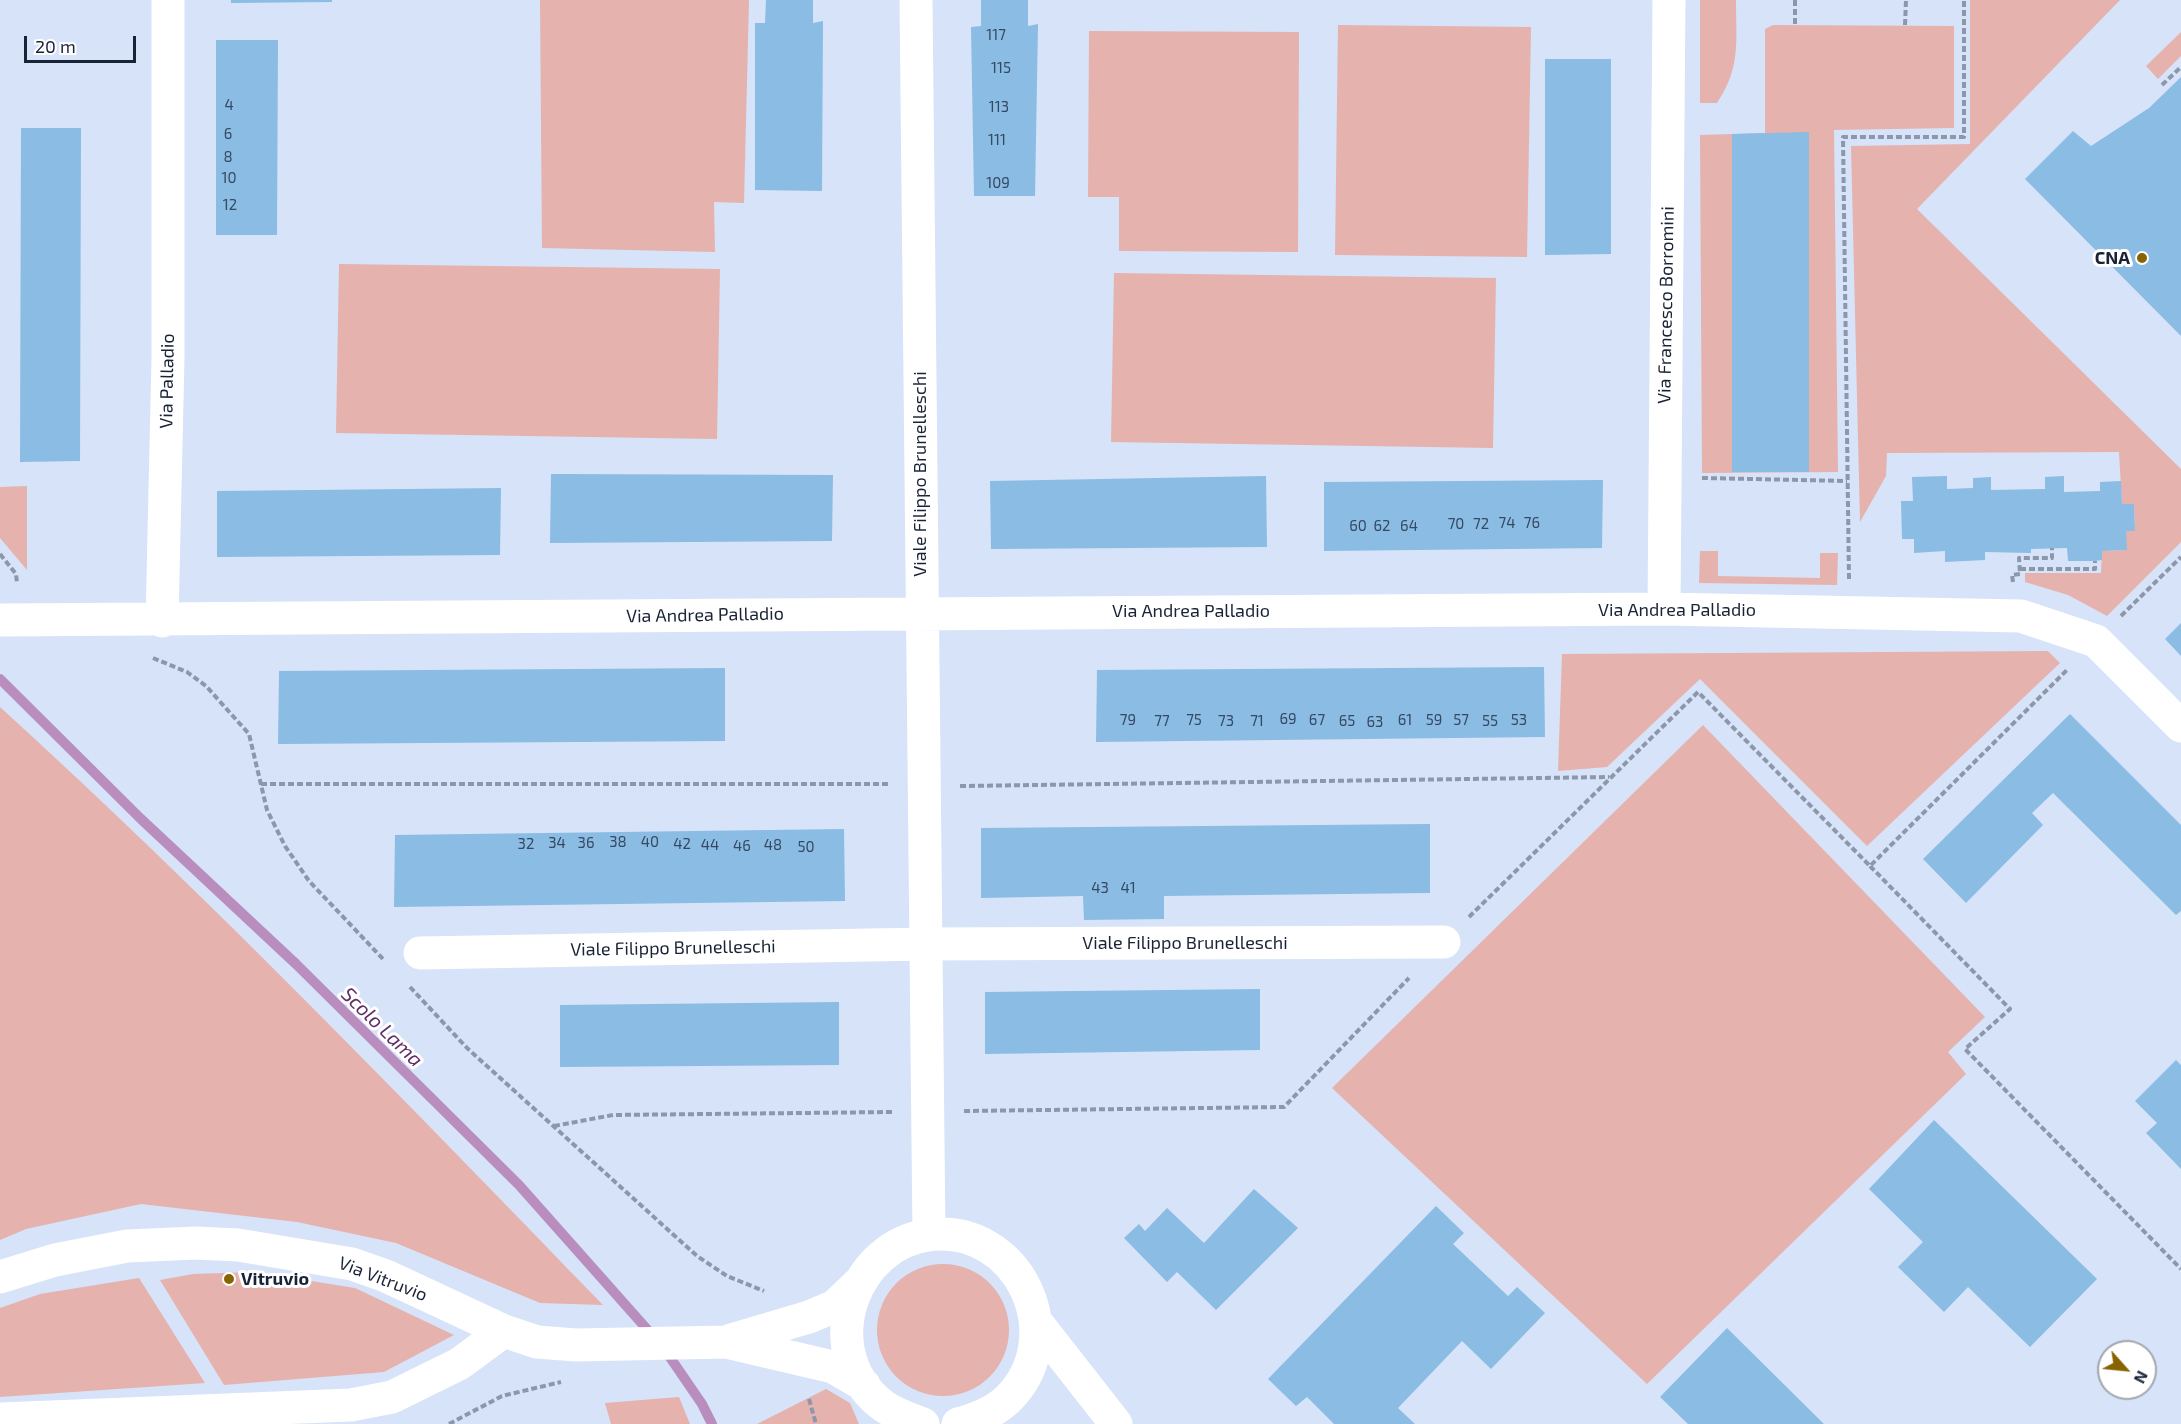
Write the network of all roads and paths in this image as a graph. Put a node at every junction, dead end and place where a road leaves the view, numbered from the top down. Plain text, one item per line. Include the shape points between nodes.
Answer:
1 (168, 0) edge
2 (1669, 0) edge
3 (1795, 0) edge
4 (1906, 0) edge
5 (1964, 0) edge
6 (916, 1) edge
7 (1795, 25) dead end
8 (1905, 25) dead end
9 (2181, 67) edge
10 (2163, 85) dead end
11 (1702, 478) dead end
12 (1847, 481) junction
13 (2052, 548) dead end
14 (2181, 557) edge
15 (2095, 561) dead end
16 (2020, 569) junction
17 (2013, 582) dead end
18 (1664, 609) junction
19 (921, 612) junction
20 (1850, 612) junction
21 (10, 620) edge
22 (162, 621) junction
23 (2096, 641) junction
24 (2181, 726) edge
25 (1870, 866) junction
26 (1444, 942) junction
27 (926, 944) junction
28 (420, 953) dead end
29 (927, 1111) junction
30 (554, 1126) dead end
31 (928, 1235) junction
32 (2181, 1269) edge
33 (0, 1277) edge
34 (858, 1284) junction
35 (1037, 1323) junction
36 (504, 1331) junction
37 (719, 1342) junction
38 (572, 1379) dead end
39 (864, 1385) junction
40 (0, 1419) edge
41 (449, 1424) edge
42 (923, 1424) edge
43 (958, 1424) edge
44 (1116, 1424) edge

1 - 22 street, Via Palladio via 168,358
2 - 18 street, Via Francesco Borromini
3 - 7 path
4 - 8 path
5 - 12 path via 1964,137 1843,137
6 - 19 street, Viale Filippo Brunelleschi
9 - 10 path
11 - 12 path
12 - 20 path
13 - 16 path via 2052,558 2019,558
14 - 23 path
15 - 16 path via 2095,568
16 - 17 path via 2020,574 2012,575
18 - 19 street, Via Andrea Palladio
18 - 20 street, Via Andrea Palladio
19 - 22 street, Via Andrea Palladio
19 - 27 street, Viale Filippo Brunelleschi
20 - 23 street, Via Andrea Palladio via 2021,616
21 - 22 street
23 - 24 street, Via Andrea Palladio
23 - 25 path
25 - 26 path via 1698,692
25 - 32 path via 2010,1009 1965,1049
26 - 27 street, Viale Filippo Brunelleschi
26 - 29 path via 1284,1107
27 - 28 street, Viale Filippo Brunelleschi
27 - 29 street, Viale Filippo Brunelleschi
29 - 30 path via 613,1115
29 - 31 street, Viale Filippo Brunelleschi
31 - 34 street via 901,1244 877,1261
31 - 35 street via 960,1236 989,1247 1013,1267 1029,1293
33 - 36 street, Via Vitruvio via 55,1260 127,1246 238,1245 352,1264
34 - 37 street, Via Vitruvio via 835,1306
34 - 39 street via 848,1311 846,1341 854,1370
35 - 43 street via 1034,1351 1024,1378 1006,1401 983,1417
35 - 44 street
36 - 37 street, Via Vitruvio via 537,1341 576,1345
36 - 40 street via 459,1364 392,1397 351,1405
37 - 39 street, Via Vitruvio via 833,1367
38 - 41 path via 502,1396
39 - 42 street via 896,1414

